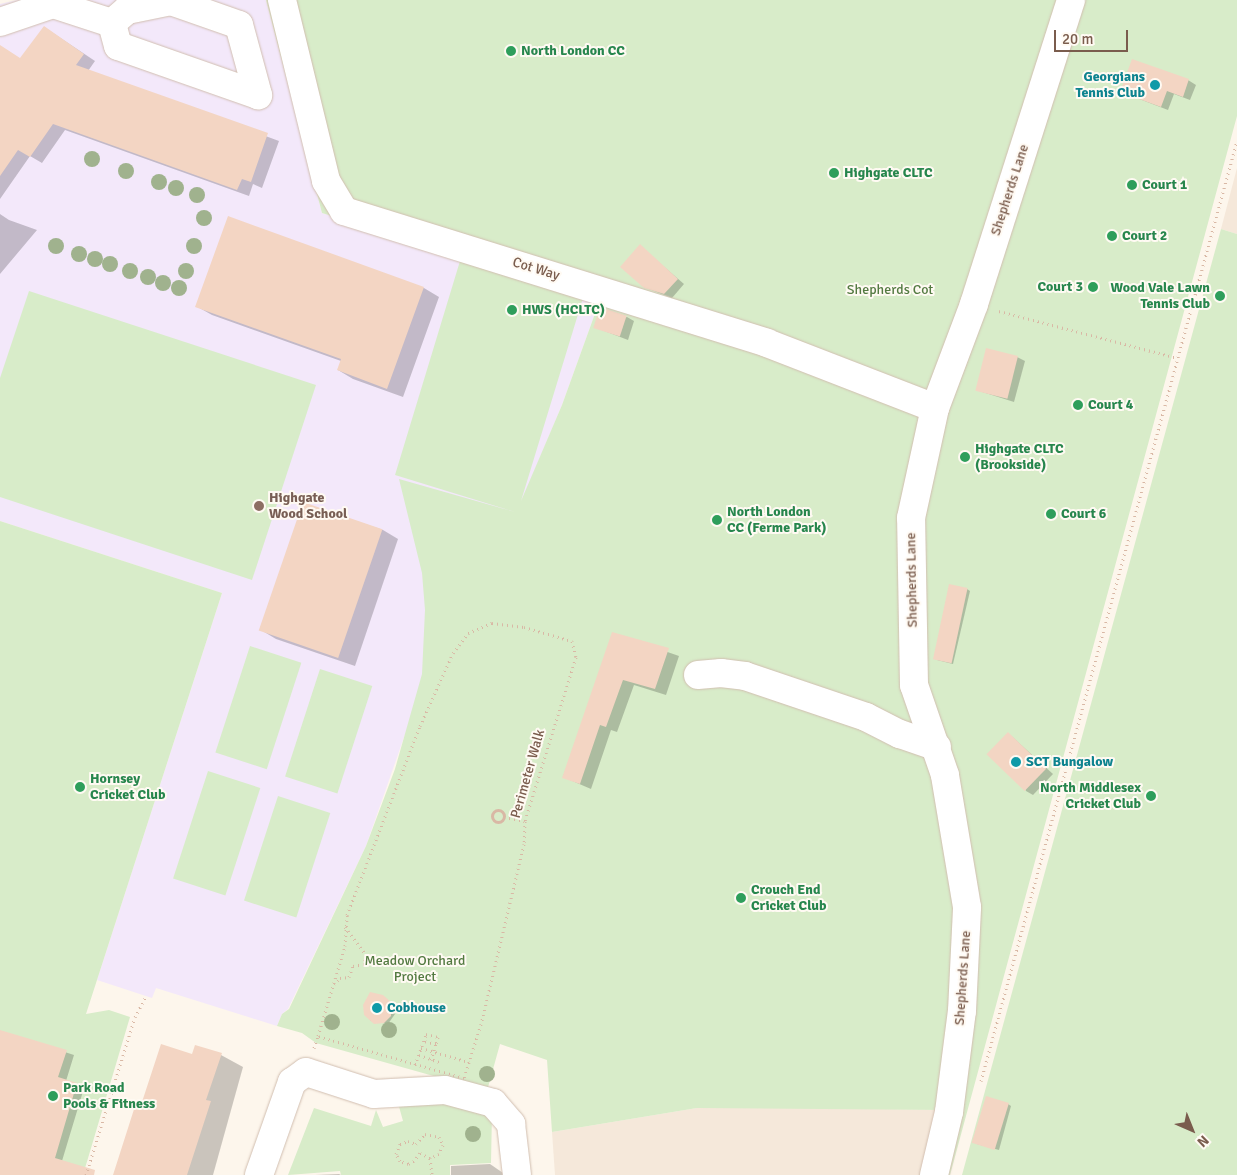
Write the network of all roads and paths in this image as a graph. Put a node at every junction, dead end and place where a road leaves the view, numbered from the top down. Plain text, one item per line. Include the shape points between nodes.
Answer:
1 (282, 0) edge
2 (1071, 0) edge
3 (0, 22) edge
4 (112, 23) junction
5 (1237, 141) edge
6 (974, 304) junction
7 (1178, 358) junction
8 (935, 408) junction
9 (698, 675) dead end
10 (937, 747) junction
11 (504, 816) dead end
12 (525, 821) junction
13 (344, 924) junction
14 (333, 984) junction
15 (146, 996) dead end
16 (424, 1040) junction
17 (436, 1044) junction
18 (422, 1048) junction
19 (433, 1052) junction
20 (419, 1055) junction
21 (431, 1059) junction
22 (469, 1062) junction
23 (416, 1064) junction
24 (428, 1068) junction
25 (980, 1086) dead end
26 (430, 1158) junction
27 (86, 1175) edge
28 (258, 1175) edge
29 (432, 1175) edge
30 (517, 1175) edge
31 (934, 1175) edge

1 - 8 lane, Cot Way via 326,181 344,211 767,343
2 - 6 lane, Shepherds Lane
3 - 4 lane via 54,4
4 - 4 lane via 127,10 171,1 239,25 258,94 118,46
5 - 7 path
6 - 7 path
6 - 8 lane, Shepherds Lane
7 - 25 path
8 - 10 lane, Shepherds Lane via 911,518 911,554 914,684
9 - 10 lane via 745,676 866,717
10 - 31 lane, Shepherds Lane via 958,843 967,907 962,1011 951,1103
11 - 12 path
12 - 13 path, Perimeter Walk via 576,657 572,642 524,627 492,623 468,633 453,653 420,726
12 - 22 path, Perimeter Walk via 524,844
13 - 14 path, Perimeter Walk via 345,946
13 - 14 path via 364,951 366,960 360,966 354,965 349,978 340,978
14 - 23 path, Perimeter Walk via 318,1036
15 - 27 path via 132,1026
16 - 17 path
16 - 17 path via 426,1034 438,1037
16 - 18 path
17 - 19 path
18 - 19 path
18 - 20 path
19 - 21 path
19 - 22 path
20 - 21 path
20 - 23 path
21 - 24 path
22 - 24 path, Perimeter Walk via 464,1078
23 - 24 path, Perimeter Walk
26 - 26 path via 439,1154 442,1145 434,1134 425,1134 416,1144 408,1141 397,1148 396,1154 404,1163 412,1163 420,1153
26 - 29 path
28 - 30 lane via 292,1082 306,1072 374,1094 445,1090 493,1103 512,1124

